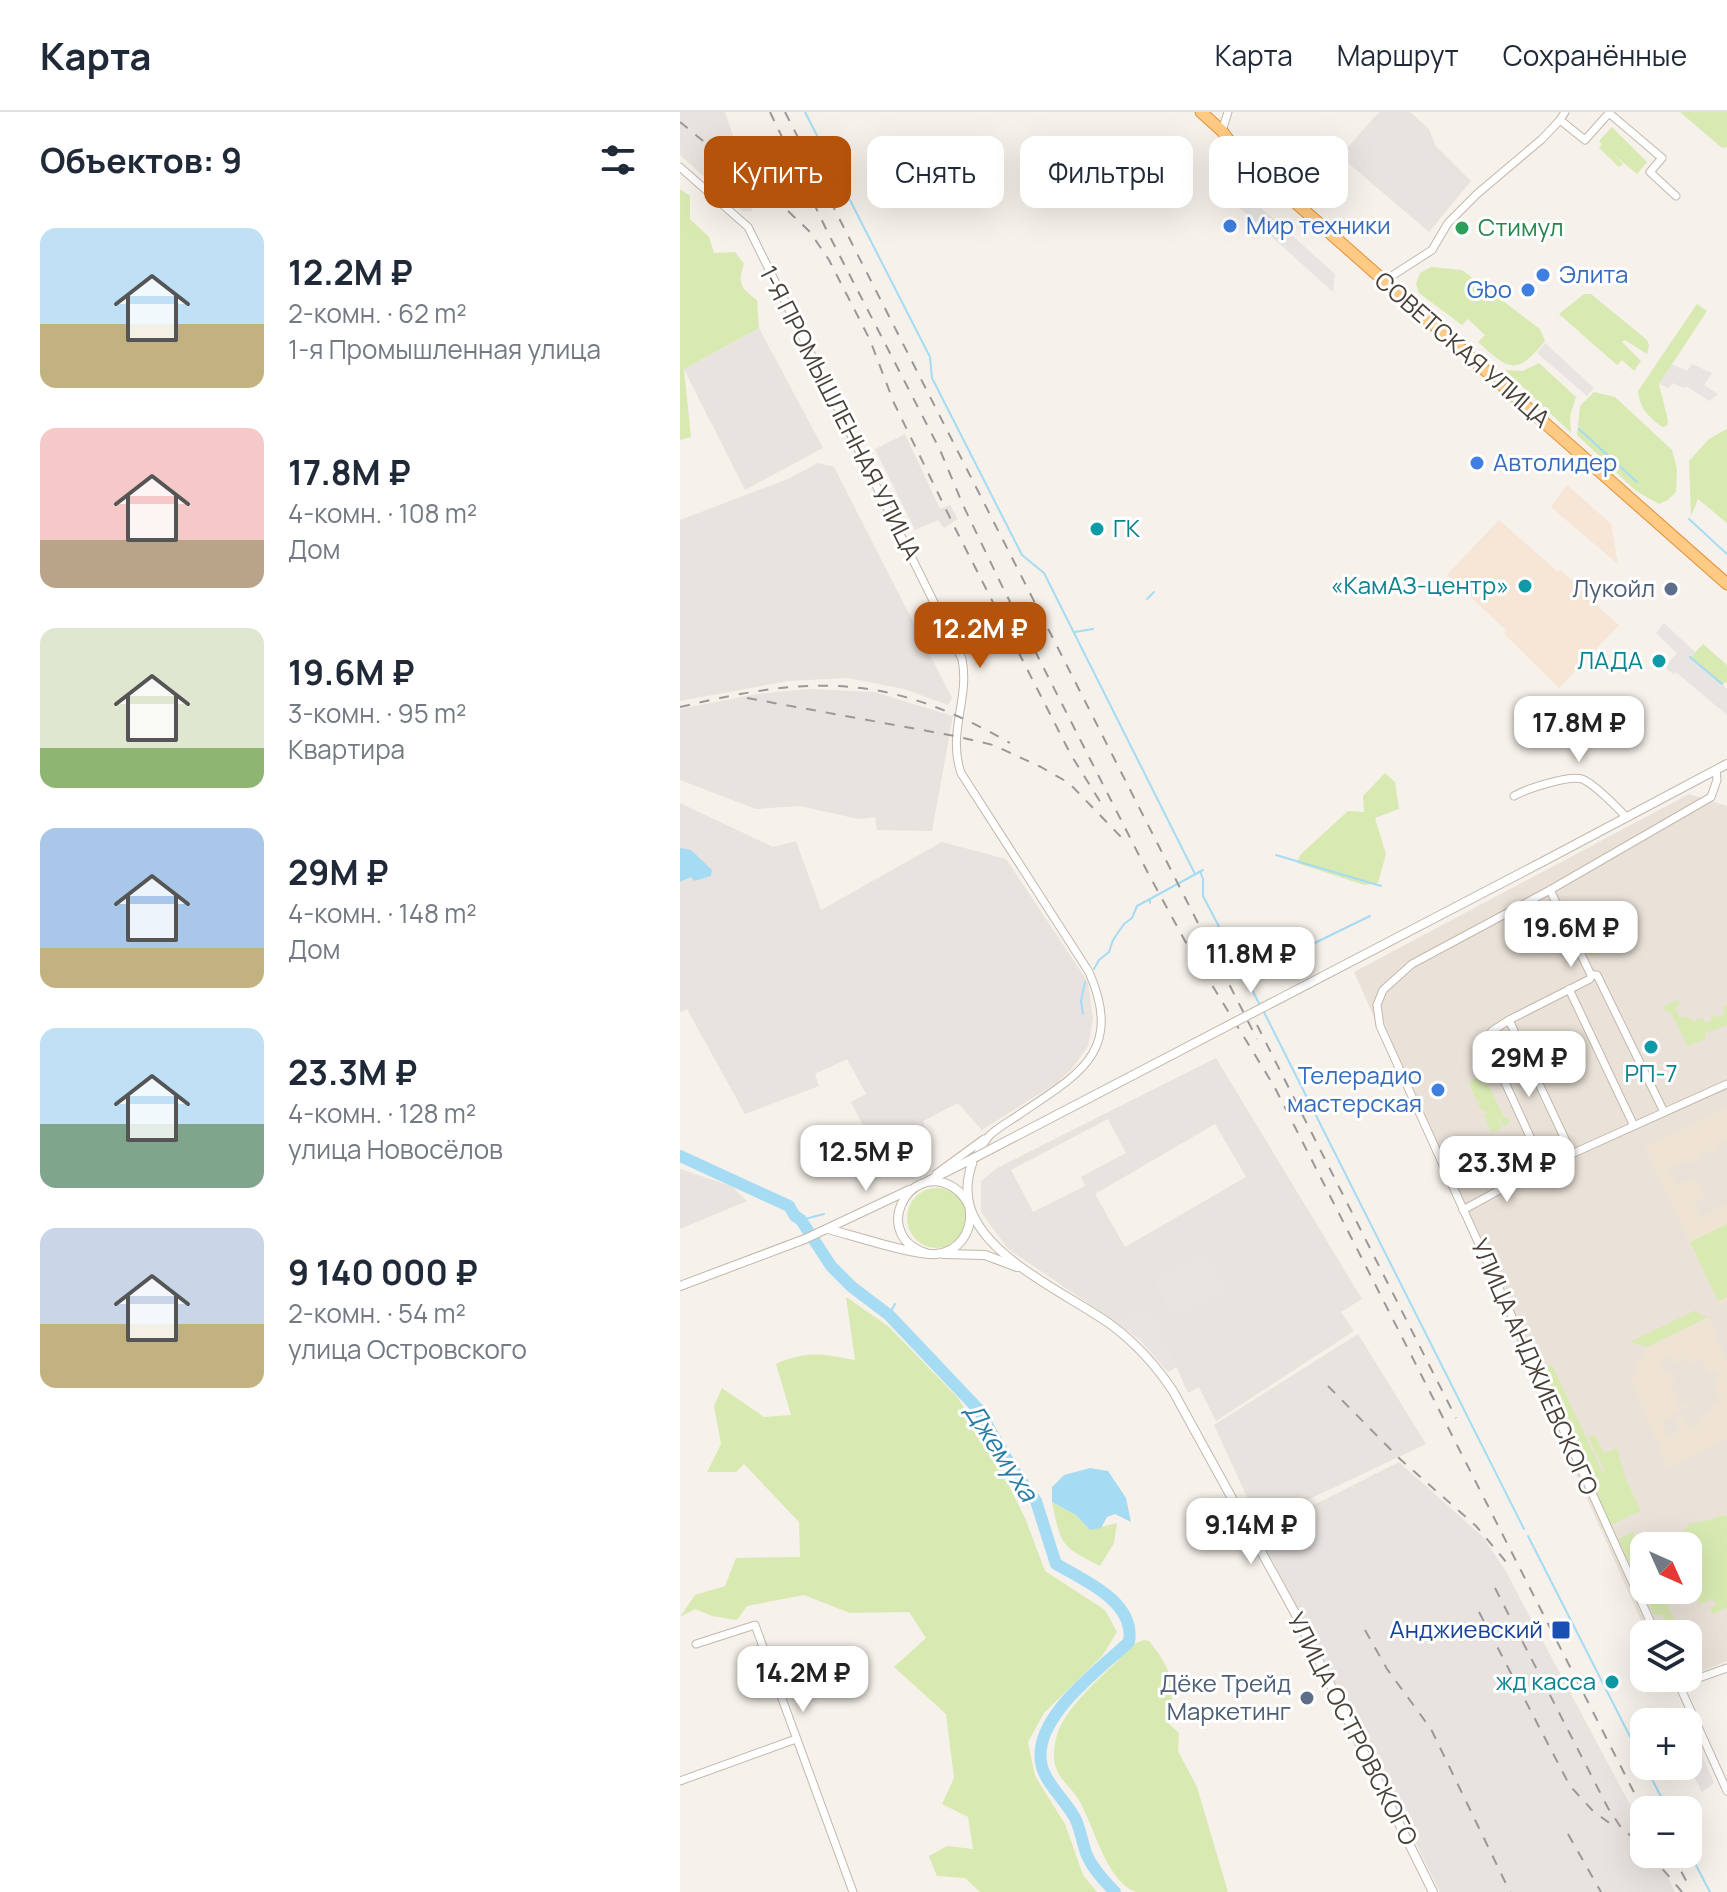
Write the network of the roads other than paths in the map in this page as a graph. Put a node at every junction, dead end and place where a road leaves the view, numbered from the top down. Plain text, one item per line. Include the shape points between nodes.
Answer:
1 (1201, 112) edge
2 (1228, 112) edge
3 (1562, 116) edge
4 (1222, 131) junction
5 (680, 167) edge
6 (1676, 196) dead end
7 (1384, 281) junction
8 (1727, 584) edge
9 (1727, 764) edge
10 (1716, 770) junction
11 (1514, 796) dead end
12 (1626, 817) junction
13 (1550, 890) junction
14 (1591, 975) junction
15 (1569, 989) junction
16 (1509, 1020) junction
17 (1727, 1084) edge
18 (1664, 1112) junction
19 (1634, 1126) junction
20 (989, 1136) junction
21 (1572, 1154) junction
22 (974, 1158) junction
23 (1544, 1167) junction
24 (920, 1185) junction
25 (970, 1208) junction
26 (1463, 1210) junction
27 (827, 1230) junction
28 (933, 1254) junction
29 (1028, 1272) junction
30 (680, 1286) edge
31 (1650, 1620) edge
32 (696, 1644) dead end
33 (1727, 1668) edge
34 (1702, 1675) edge
35 (1682, 1692) edge
36 (796, 1739) junction
37 (680, 1781) edge
38 (1726, 1786) edge
39 (853, 1892) edge
40 (1433, 1892) edge

1 - 4 highway, СОВЕТСКАЯ УЛИЦА
2 - 4 street
3 - 6 street via 1585,140 1609,113 1662,158 1650,172
3 - 7 street via 1467,203 1432,250
4 - 7 highway, СОВЕТСКАЯ УЛИЦА via 1236,150
5 - 20 street, 1-Я ПРОМЫШЛЕННАЯ УЛИЦА via 748,227 962,659 966,678 955,740 961,773 1089,972 1101,999 1097,1048 1083,1069
7 - 8 highway, СОВЕТСКАЯ УЛИЦА
9 - 10 street
10 - 12 street
10 - 13 street, УЛИЦА АНДЖИЕВСКОГО via 1711,797
11 - 12 street via 1583,779
12 - 22 street, bridge
13 - 14 street
13 - 26 street, УЛИЦА АНДЖИЕВСКОГО via 1412,964 1383,990 1377,1005 1380,1026
14 - 15 street
14 - 18 street via 1597,975
15 - 16 street
15 - 19 street
16 - 21 street
16 - 23 street via 1486,1041
17 - 18 street
18 - 19 street
19 - 21 street
20 - 22 street, 1-Я ПРОМЫШЛЕННАЯ УЛИЦА
20 - 24 street
21 - 23 street
22 - 24 street
22 - 25 street via 967,1185
23 - 26 street
24 - 25 street via 952,1186
24 - 27 street
24 - 28 street via 899,1207 899,1228 910,1245
25 - 28 street via 961,1242
25 - 29 street, УЛИЦА ОСТРОВСКОГО via 996,1245
26 - 31 street, УЛИЦА АНДЖИЕВСКОГО
27 - 28 street
27 - 30 street
28 - 29 street via 985,1255
29 - 40 street, УЛИЦА ОСТРОВСКОГО via 1123,1335 1152,1360 1173,1391 1295,1613
32 - 36 street via 755,1625
33 - 34 street
35 - 38 street
36 - 37 street
36 - 39 street

